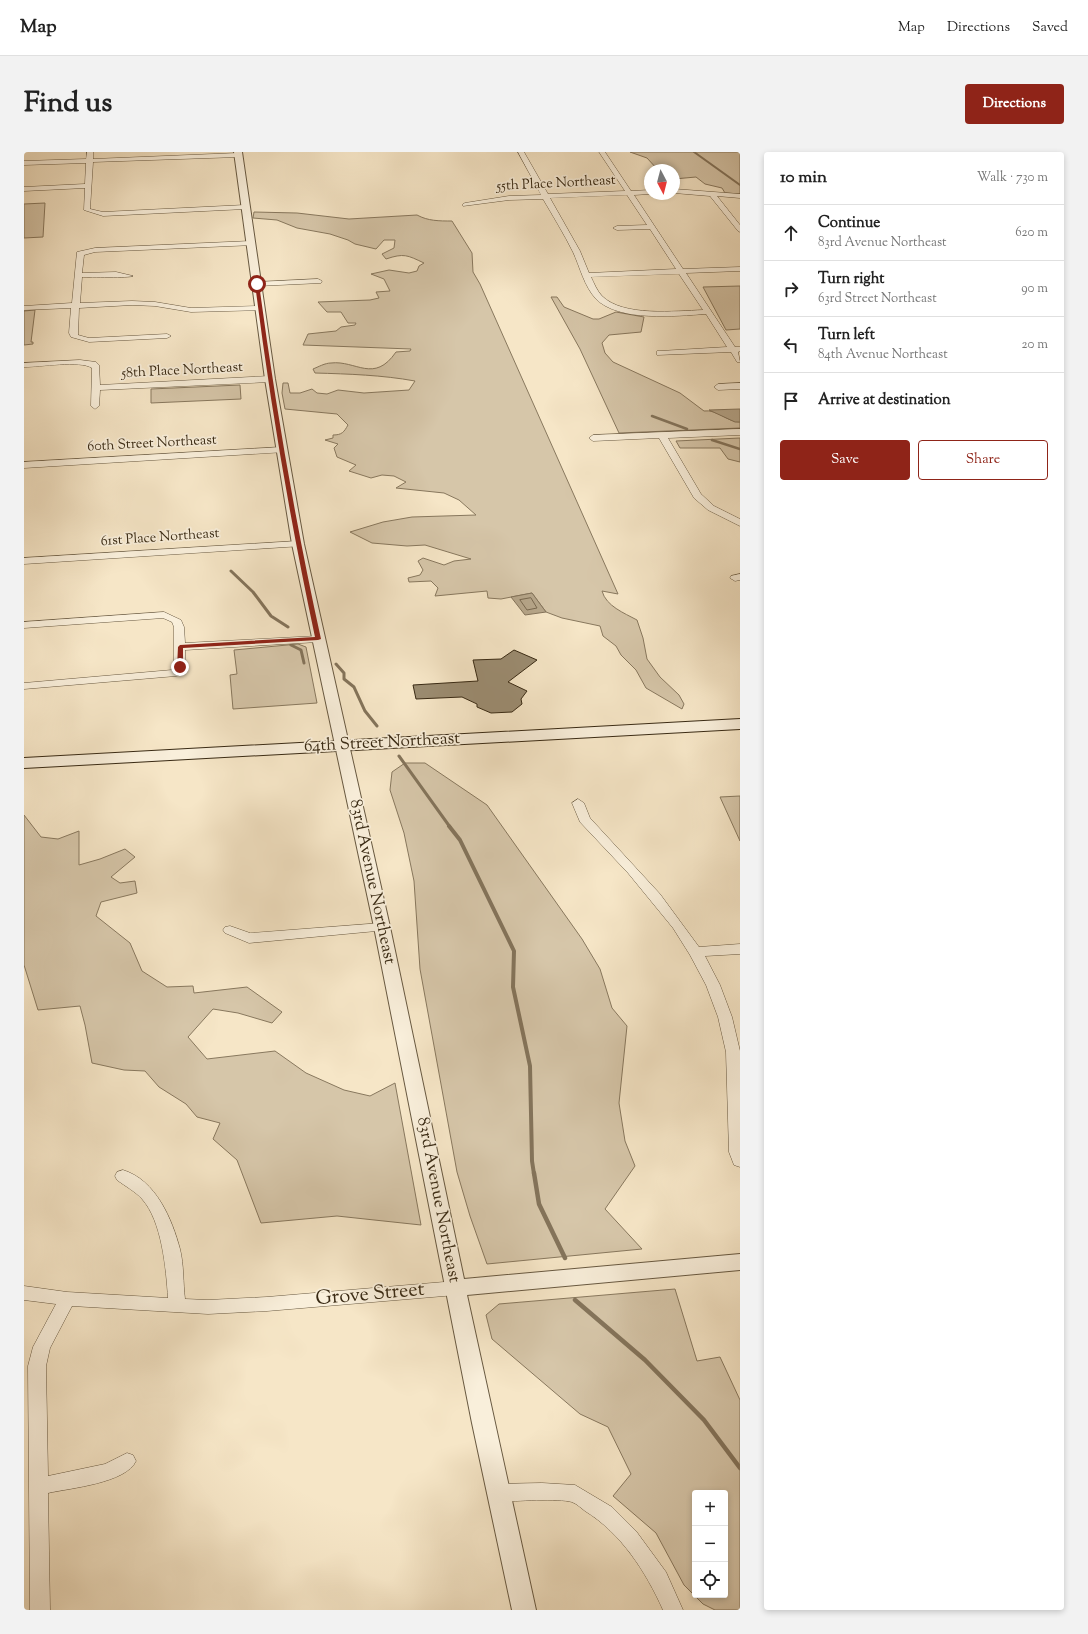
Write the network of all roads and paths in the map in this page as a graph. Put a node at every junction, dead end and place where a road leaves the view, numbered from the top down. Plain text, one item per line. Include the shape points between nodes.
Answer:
1 (90, 152) edge
2 (521, 152) edge
3 (602, 152) edge
4 (238, 153) edge
5 (200, 154) edge
6 (90, 160) junction
7 (24, 163) edge
8 (89, 186) junction
9 (24, 189) edge
10 (630, 192) junction
11 (644, 192) edge
12 (680, 192) edge
13 (712, 194) junction
14 (544, 196) junction
15 (740, 196) edge
16 (465, 205) dead end
17 (245, 207) junction
18 (652, 226) junction
19 (617, 228) dead end
20 (740, 230) edge
21 (251, 242) junction
22 (740, 269) edge
23 (681, 271) junction
24 (78, 276) junction
25 (129, 276) dead end
26 (586, 276) junction
27 (318, 281) dead end
28 (257, 284) junction
29 (76, 305) junction
30 (24, 308) edge
31 (260, 308) junction
32 (709, 312) junction
33 (167, 336) dead end
34 (737, 350) edge
35 (660, 353) dead end
36 (740, 360) edge
37 (24, 365) edge
38 (270, 379) junction
39 (740, 386) edge
40 (718, 387) dead end
41 (95, 388) junction
42 (95, 406) dead end
43 (740, 432) edge
44 (662, 435) junction
45 (594, 438) dead end
46 (282, 450) junction
47 (24, 465) edge
48 (737, 519) edge
49 (298, 544) junction
50 (24, 561) edge
51 (24, 625) edge
52 (318, 639) junction
53 (180, 647) junction
54 (24, 686) edge
55 (740, 724) edge
56 (343, 745) junction
57 (24, 763) edge
58 (578, 803) dead end
59 (382, 927) junction
60 (230, 930) dead end
61 (740, 949) edge
62 (697, 952) junction
63 (740, 1161) edge
64 (123, 1176) dead end
65 (740, 1262) edge
66 (456, 1288) junction
67 (24, 1292) edge
68 (67, 1299) junction
69 (177, 1304) junction
70 (127, 1461) dead end
71 (39, 1486) junction
72 (499, 1493) junction
73 (40, 1610) edge
74 (524, 1610) edge
75 (673, 1610) edge

1 - 6 street
2 - 14 street
3 - 10 street
4 - 5 street
4 - 17 street, 83rd Avenue Northeast
5 - 6 street
6 - 7 street
6 - 8 street
8 - 9 street
8 - 17 street via 87,210 94,213
10 - 11 street, 55th Place Northeast
10 - 14 street, 55th Place Northeast
10 - 18 street
12 - 13 street
13 - 15 street
13 - 20 street
14 - 16 street, 55th Place Northeast via 493,199
14 - 26 street via 576,251
17 - 21 street, 83rd Avenue Northeast
18 - 19 street
18 - 23 street
21 - 24 street via 90,250 79,256
21 - 28 street, 83rd Avenue Northeast
22 - 23 street
23 - 26 street
23 - 32 street
24 - 25 street
24 - 29 street
26 - 32 street via 600,298 617,307 654,313
27 - 28 street
28 - 31 street, 83rd Avenue Northeast
29 - 30 street
29 - 31 street via 141,303 191,310
29 - 33 street via 73,333 78,338 89,340
31 - 38 street, 83rd Avenue Northeast
32 - 34 street
34 - 35 street
34 - 36 street
37 - 41 street via 90,363 96,367
38 - 41 street, 58th Place Northeast
38 - 46 street, 83rd Avenue Northeast
39 - 40 street
41 - 42 street
43 - 44 street
44 - 45 street
44 - 48 street via 697,496 710,508
46 - 47 street, 60th Street Northeast
46 - 49 street, 83rd Avenue Northeast
49 - 50 street, 61st Place Northeast
49 - 52 street, 83rd Avenue Northeast
51 - 53 street via 164,615 176,620 179,626
52 - 53 street
52 - 56 street, 83rd Avenue Northeast
53 - 54 street via 180,667 176,673
55 - 56 main road, 64th Street Northeast
56 - 57 main road, 64th Street Northeast
56 - 59 street, 83rd Avenue Northeast
58 - 62 street via 584,820 656,896
59 - 60 street via 249,938
59 - 66 street, 83rd Avenue Northeast
61 - 62 street
62 - 63 street via 724,1012 733,1052 737,1152
64 - 69 street via 148,1195 158,1211 172,1250
65 - 66 street, Grove Street
66 - 69 street, Grove Street via 267,1304 208,1307
66 - 72 street, 83rd Avenue Northeast
67 - 68 street, Grove Street
68 - 69 street, Grove Street
68 - 71 street via 42,1347 37,1366
70 - 71 street via 108,1472
71 - 73 street
72 - 74 street, 83rd Avenue Northeast
72 - 75 street via 575,1494 605,1513 628,1537 659,1579

